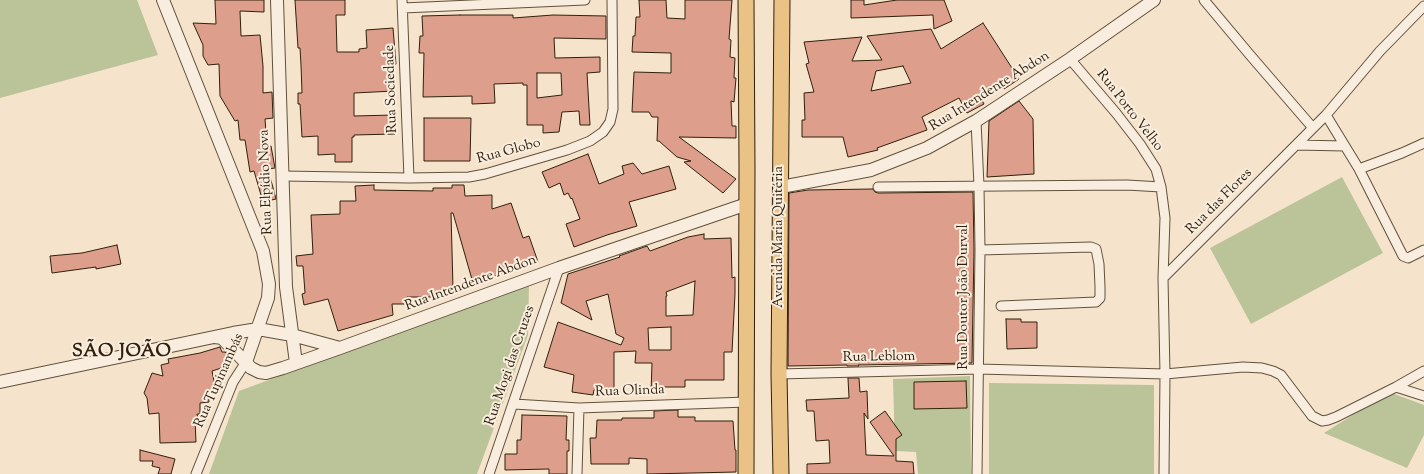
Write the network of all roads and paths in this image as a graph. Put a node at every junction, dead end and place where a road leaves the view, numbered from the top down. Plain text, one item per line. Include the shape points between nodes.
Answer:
1 (163, 0) edge
2 (276, 0) edge
3 (585, 0) edge
4 (612, 0) edge
5 (746, 0) edge
6 (782, 0) edge
7 (1204, 0) edge
8 (1147, 2) edge
9 (403, 4) edge
10 (1424, 6) edge
11 (1070, 59) junction
12 (1326, 115) junction
13 (976, 121) junction
14 (1313, 128) junction
15 (1424, 142) edge
16 (1296, 145) junction
17 (1345, 146) junction
18 (1359, 169) junction
19 (282, 176) junction
20 (409, 178) junction
21 (980, 186) junction
22 (781, 187) junction
23 (878, 187) dead end
24 (1161, 187) junction
25 (747, 204) junction
26 (980, 250) junction
27 (1424, 250) edge
28 (559, 268) junction
29 (1163, 278) junction
30 (1002, 306) dead end
31 (258, 330) junction
32 (292, 335) junction
33 (215, 337) junction
34 (340, 348) junction
35 (246, 362) junction
36 (296, 363) junction
37 (979, 369) junction
38 (1424, 371) edge
39 (779, 374) junction
40 (1165, 374) junction
41 (0, 382) edge
42 (1396, 387) junction
43 (1424, 396) edge
44 (747, 402) junction
45 (514, 404) junction
46 (579, 408) junction
47 (196, 474) edge
48 (489, 474) edge
49 (577, 474) edge
50 (746, 474) edge
51 (782, 474) edge
52 (977, 474) edge
53 (1164, 474) edge

1 - 31 street, Rua Tupinambás via 263,251 269,284 268,298
2 - 19 street, Rua Elpídio Nova
3 - 9 street
4 - 20 street, Rua Globo via 613,109 610,122 603,132 590,141 567,150 485,174 469,177
5 - 25 main road
6 - 22 main road, Avenida Maria Quitéria
7 - 14 street
8 - 11 street, Rua Intendente Abdon
9 - 20 street, Rua Sociedade
10 - 12 street, Rua das Flores via 1380,51
11 - 13 street, Rua Intendente Abdon
11 - 24 street, Rua Porto Velho via 1140,144 1156,169
12 - 14 street, Rua das Flores
12 - 17 street
13 - 21 street, Rua Doutor João Durval
13 - 22 street, Rua Intendente Abdon via 927,148 871,170
14 - 16 street, Rua das Flores
15 - 18 street
16 - 17 street
16 - 29 street, Rua das Flores
17 - 18 street
18 - 27 street via 1403,256 1408,258
19 - 20 street, Rua Globo
19 - 32 street, Rua Elpídio Nova via 286,287
21 - 23 street
21 - 24 street
21 - 26 street, Rua Doutor João Durval
22 - 39 main road, Avenida Maria Quitéria
24 - 29 street, Rua Porto Velho via 1165,218
25 - 28 street, Rua Intendente Abdon
25 - 44 main road
26 - 30 street via 1090,246 1096,249 1100,287 1100,298 1096,302
26 - 37 street, Rua Doutor João Durval
28 - 34 street, Rua Intendente Abdon
28 - 45 street, Rua Mogi das Cruzes
29 - 40 street, Rua Porto Velho
31 - 32 street
31 - 33 street
31 - 35 street, Rua Tupinambás
32 - 34 street
32 - 36 street, Rua Elpídio Nova
33 - 35 street, Rua Intendente Abdon via 222,338
33 - 41 street
34 - 36 street, Rua Intendente Abdon
35 - 36 street, Rua Intendente Abdon via 251,368 266,373
35 - 47 street, Rua Tupinambás via 233,382
37 - 39 street, Rua Leblom
37 - 40 street, Rua Leblom
37 - 52 street, Rua Doutor João Durval
38 - 42 street, Rua Leblom
39 - 51 main road, Avenida Maria Quitéria
40 - 42 street, Rua Leblom via 1243,367 1262,368 1280,376 1312,416 1322,420 1336,417
40 - 53 street, Rua Porto Velho
42 - 43 street
44 - 46 street, Rua Olinda
44 - 50 main road
45 - 46 street, Rua Olinda
45 - 48 street, Rua Mogi das Cruzes
46 - 49 street

